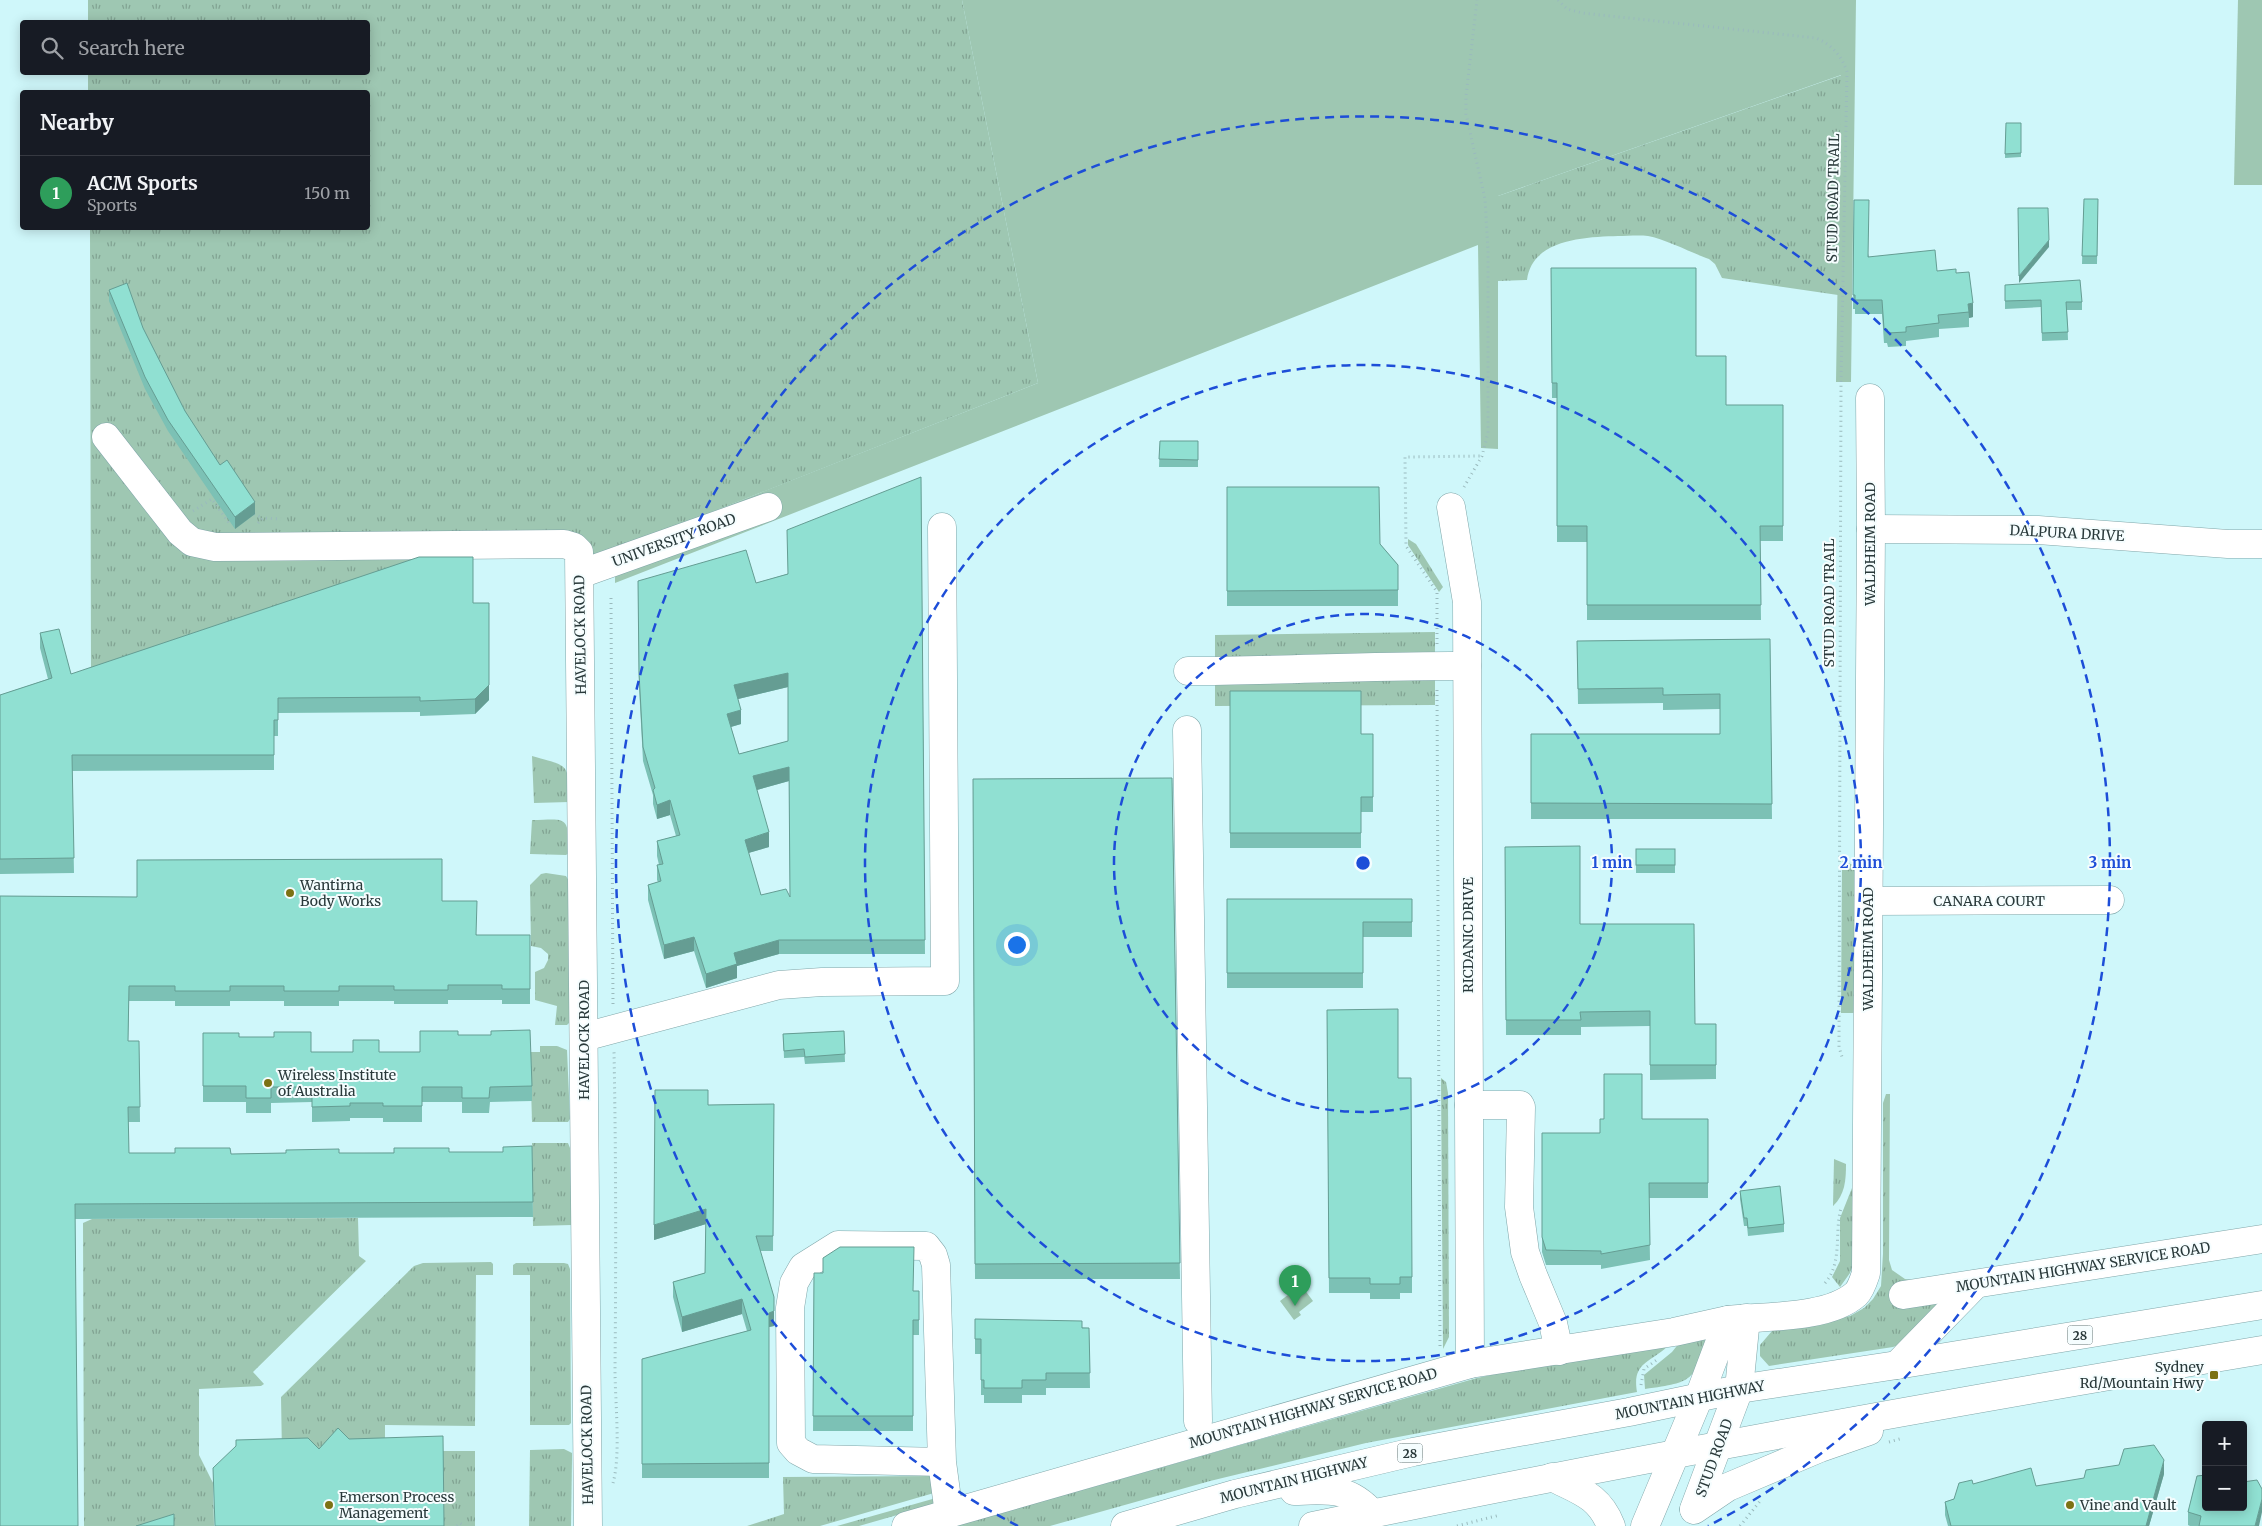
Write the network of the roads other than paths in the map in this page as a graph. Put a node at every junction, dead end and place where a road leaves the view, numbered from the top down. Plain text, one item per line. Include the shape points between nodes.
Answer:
1 (1870, 398) dead end
2 (106, 437) dead end
3 (768, 507) dead end
4 (1451, 507) road end
5 (942, 527) dead end
6 (1871, 528) junction
7 (2262, 544) edge
8 (580, 564) junction
9 (1467, 666) junction
10 (1188, 671) dead end
11 (1187, 730) dead end
12 (2110, 900) dead end
13 (1869, 901) junction
14 (584, 1037) junction
15 (1469, 1105) junction
16 (2262, 1240) edge
17 (1976, 1284) junction
18 (1903, 1295) dead end
19 (2262, 1305) edge
20 (1737, 1319) junction
21 (2262, 1350) edge
22 (1559, 1351) junction
23 (1470, 1364) junction
24 (1897, 1365) junction
25 (1739, 1389) junction
26 (1699, 1398) junction
27 (1965, 1400) junction
28 (1198, 1421) dead end
29 (1720, 1444) junction
30 (1675, 1453) junction
31 (942, 1462) junction
32 (1552, 1477) junction
33 (1235, 1494) junction
34 (949, 1514) junction
35 (1373, 1514) junction
36 (1691, 1518) edge
37 (588, 1526) edge
38 (906, 1526) edge
39 (1125, 1526) edge
40 (1313, 1526) edge
41 (1611, 1526) edge
42 (1645, 1526) edge

1 - 6 street, WALDHEIM ROAD
2 - 8 street via 180,532 192,542 206,546 564,544 574,547
3 - 8 street, UNIVERSITY ROAD
4 - 9 street, RICDANIC DRIVE via 1467,602
5 - 14 street via 945,981 779,985
6 - 7 street, DALPURA DRIVE via 2038,530
6 - 13 street, WALDHEIM ROAD
8 - 14 street, HAVELOCK ROAD
9 - 10 street via 1377,665 1282,671
9 - 15 street, RICDANIC DRIVE
11 - 28 street
12 - 13 street, CANARA COURT
13 - 20 street, WALDHEIM ROAD via 1866,1273 1857,1293 1839,1304 1812,1312
14 - 37 street, HAVELOCK ROAD
15 - 22 street via 1520,1105 1519,1207 1525,1252 1553,1323
15 - 23 street, RICDANIC DRIVE
16 - 17 street, MOUNTAIN HIGHWAY SERVICE ROAD
17 - 18 street, MOUNTAIN HIGHWAY SERVICE ROAD
17 - 24 street
19 - 24 street, MOUNTAIN HIGHWAY / 28
20 - 22 street, MOUNTAIN HIGHWAY SERVICE ROAD via 1660,1346
20 - 25 street
20 - 26 street
21 - 27 street
22 - 23 street, MOUNTAIN HIGHWAY SERVICE ROAD
23 - 34 street, MOUNTAIN HIGHWAY SERVICE ROAD
24 - 25 street, MOUNTAIN HIGHWAY / 28
25 - 26 street, MOUNTAIN HIGHWAY / 28
25 - 29 street, STUD ROAD
26 - 30 street
26 - 33 street, MOUNTAIN HIGHWAY / 28 via 1413,1452
27 - 29 street
27 - 36 street via 1820,1448 1720,1491
29 - 30 street
29 - 36 street, STUD ROAD
30 - 32 street
30 - 42 street
31 - 31 street via 813,1459 791,1444 790,1308 794,1283 803,1267 838,1245 926,1246 933,1255 936,1265
31 - 34 street
32 - 35 street
32 - 41 street via 1593,1497
33 - 35 street via 1329,1490 1359,1499
33 - 39 street, MOUNTAIN HIGHWAY / 28
34 - 38 street, MOUNTAIN HIGHWAY SERVICE ROAD
35 - 40 street

